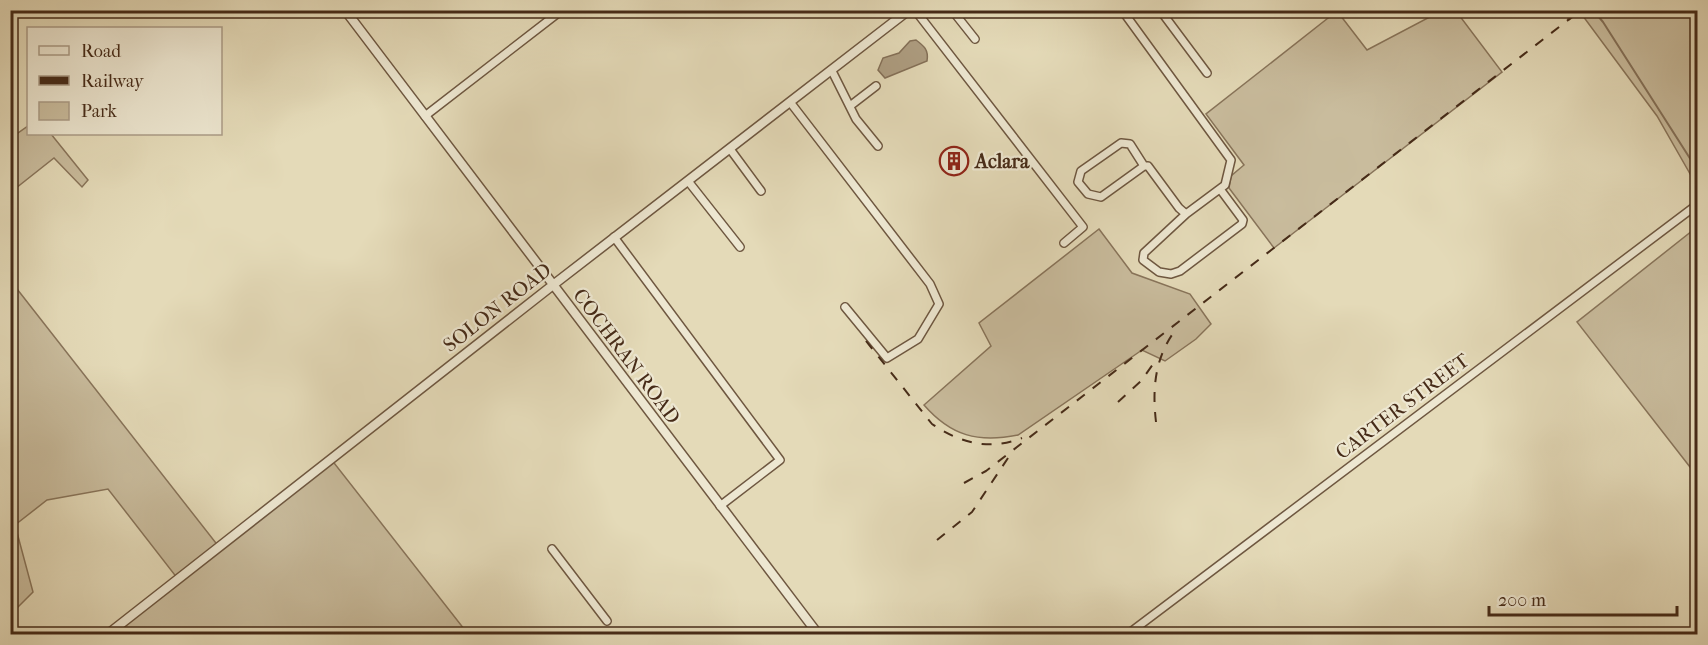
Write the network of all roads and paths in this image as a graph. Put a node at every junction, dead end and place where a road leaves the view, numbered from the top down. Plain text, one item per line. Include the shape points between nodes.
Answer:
1 (345, 10) edge
2 (562, 10) edge
3 (909, 10) edge
4 (915, 10) edge
5 (952, 10) edge
6 (1122, 10) edge
7 (1160, 10) edge
8 (975, 39) dead end
9 (832, 71) junction
10 (1207, 73) dead end
11 (876, 86) dead end
12 (790, 102) junction
13 (850, 106) junction
14 (425, 116) junction
15 (878, 146) dead end
16 (730, 149) junction
17 (1144, 166) junction
18 (688, 181) junction
19 (1220, 189) junction
20 (761, 191) dead end
21 (1698, 204) edge
22 (1186, 214) junction
23 (614, 237) junction
24 (1064, 243) dead end
25 (740, 247) dead end
26 (553, 285) junction
27 (845, 307) dead end
28 (720, 506) junction
29 (552, 549) dead end
30 (607, 621) dead end
31 (108, 634) edge
32 (818, 634) edge
33 (1128, 634) edge

1 - 14 street, COCHRAN ROAD
2 - 14 street
3 - 9 street, SOLON ROAD
4 - 24 street via 1083,227
5 - 8 street
6 - 19 street via 1231,160 1225,185
7 - 10 street
9 - 12 street, SOLON ROAD
9 - 13 street
11 - 13 street
12 - 16 street, SOLON ROAD
12 - 27 street via 930,284 939,304 918,339 887,358
13 - 15 street
14 - 26 street, COCHRAN ROAD
16 - 18 street, SOLON ROAD
16 - 20 street
17 - 17 street via 1101,197 1088,194 1078,182 1081,171 1121,143 1130,144
17 - 22 street via 1148,166
18 - 23 street, SOLON ROAD
18 - 25 street
19 - 22 street
19 - 22 street via 1242,224 1180,271 1171,274 1150,266 1142,256 1144,253
21 - 33 street, CARTER STREET
23 - 26 street, SOLON ROAD
23 - 28 street via 780,460
26 - 28 street, COCHRAN ROAD
26 - 31 street, SOLON ROAD
28 - 32 street, COCHRAN ROAD
29 - 30 street

